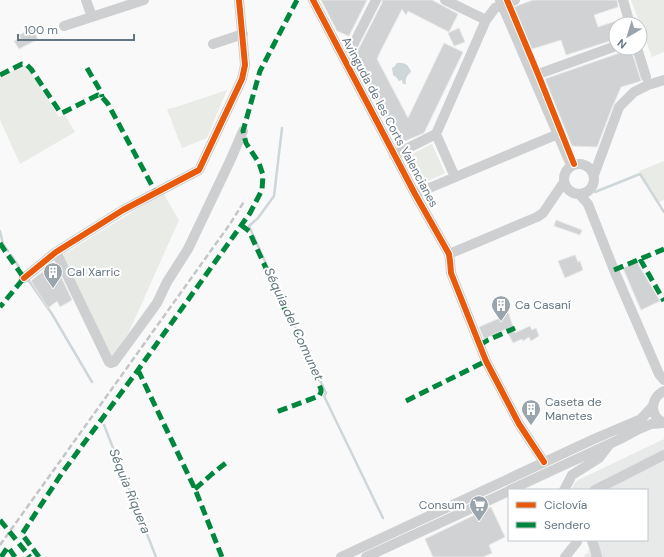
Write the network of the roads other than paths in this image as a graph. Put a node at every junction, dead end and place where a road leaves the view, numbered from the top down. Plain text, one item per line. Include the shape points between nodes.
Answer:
1 (86, 0) edge
2 (144, 0) edge
3 (239, 0) edge
4 (313, 0) edge
5 (376, 0) edge
6 (445, 0) edge
7 (515, 0) edge
8 (623, 0) edge
9 (501, 2) edge
10 (628, 16) edge
11 (92, 17) junction
12 (486, 20) junction
13 (64, 26) dead end
14 (243, 34) junction
15 (213, 44) dead end
16 (608, 49) edge
17 (640, 56) edge
18 (345, 61) junction
19 (533, 76) junction
20 (646, 77) dead end
21 (664, 80) edge
22 (242, 131) dead end
23 (436, 134) junction
24 (558, 134) junction
25 (394, 154) junction
26 (599, 159) junction
27 (571, 165) junction
28 (587, 165) junction
29 (594, 175) junction
30 (455, 177) junction
31 (564, 182) junction
32 (590, 190) junction
33 (415, 194) junction
34 (579, 194) junction
35 (588, 204) junction
36 (56, 252) junction
37 (449, 254) junction
38 (24, 278) dead end
39 (661, 377) edge
40 (661, 393) edge
41 (653, 406) junction
42 (664, 423) edge
43 (610, 444) junction
44 (664, 455) edge
45 (544, 462) junction
46 (512, 489) edge
47 (565, 489) edge
48 (598, 489) edge
49 (508, 491) edge
50 (577, 541) edge
51 (592, 541) edge
52 (341, 557) edge
53 (366, 557) edge
54 (565, 557) edge
55 (596, 557) edge

1 - 11 street
2 - 11 street
3 - 14 street
4 - 18 street, Avinguda de les Corts Valencianes
5 - 18 street
6 - 12 street
7 - 9 street
8 - 10 street
9 - 12 street
9 - 19 street
11 - 13 street
12 - 23 street
14 - 15 street
14 - 36 street via 245,65 242,79 199,170 123,210
16 - 19 street
17 - 20 street
18 - 25 street, Avinguda de les Corts Valencianes
19 - 24 street
21 - 26 street via 634,92 619,107
22 - 36 street via 188,250 157,303 114,362 109,362
23 - 25 street
23 - 30 street
24 - 27 street
24 - 30 street
25 - 33 street, Avinguda de les Corts Valencianes
26 - 28 street
26 - 29 street
27 - 28 street
27 - 31 street via 566,171
28 - 29 street
29 - 32 street via 594,183
30 - 33 street
31 - 34 street via 570,191
31 - 37 street via 543,213 537,217
32 - 34 street
32 - 35 street
33 - 37 street, Avinguda de les Corts Valencianes
34 - 35 street
35 - 39 street
36 - 38 street
37 - 45 street via 451,273 486,361 519,424
39 - 40 street
40 - 41 street
41 - 42 street via 656,416
41 - 45 street via 641,419
42 - 43 street via 651,424
43 - 46 street
43 - 47 street via 599,458 572,475
44 - 48 street
45 - 52 street
49 - 53 street
50 - 54 street
51 - 55 street

